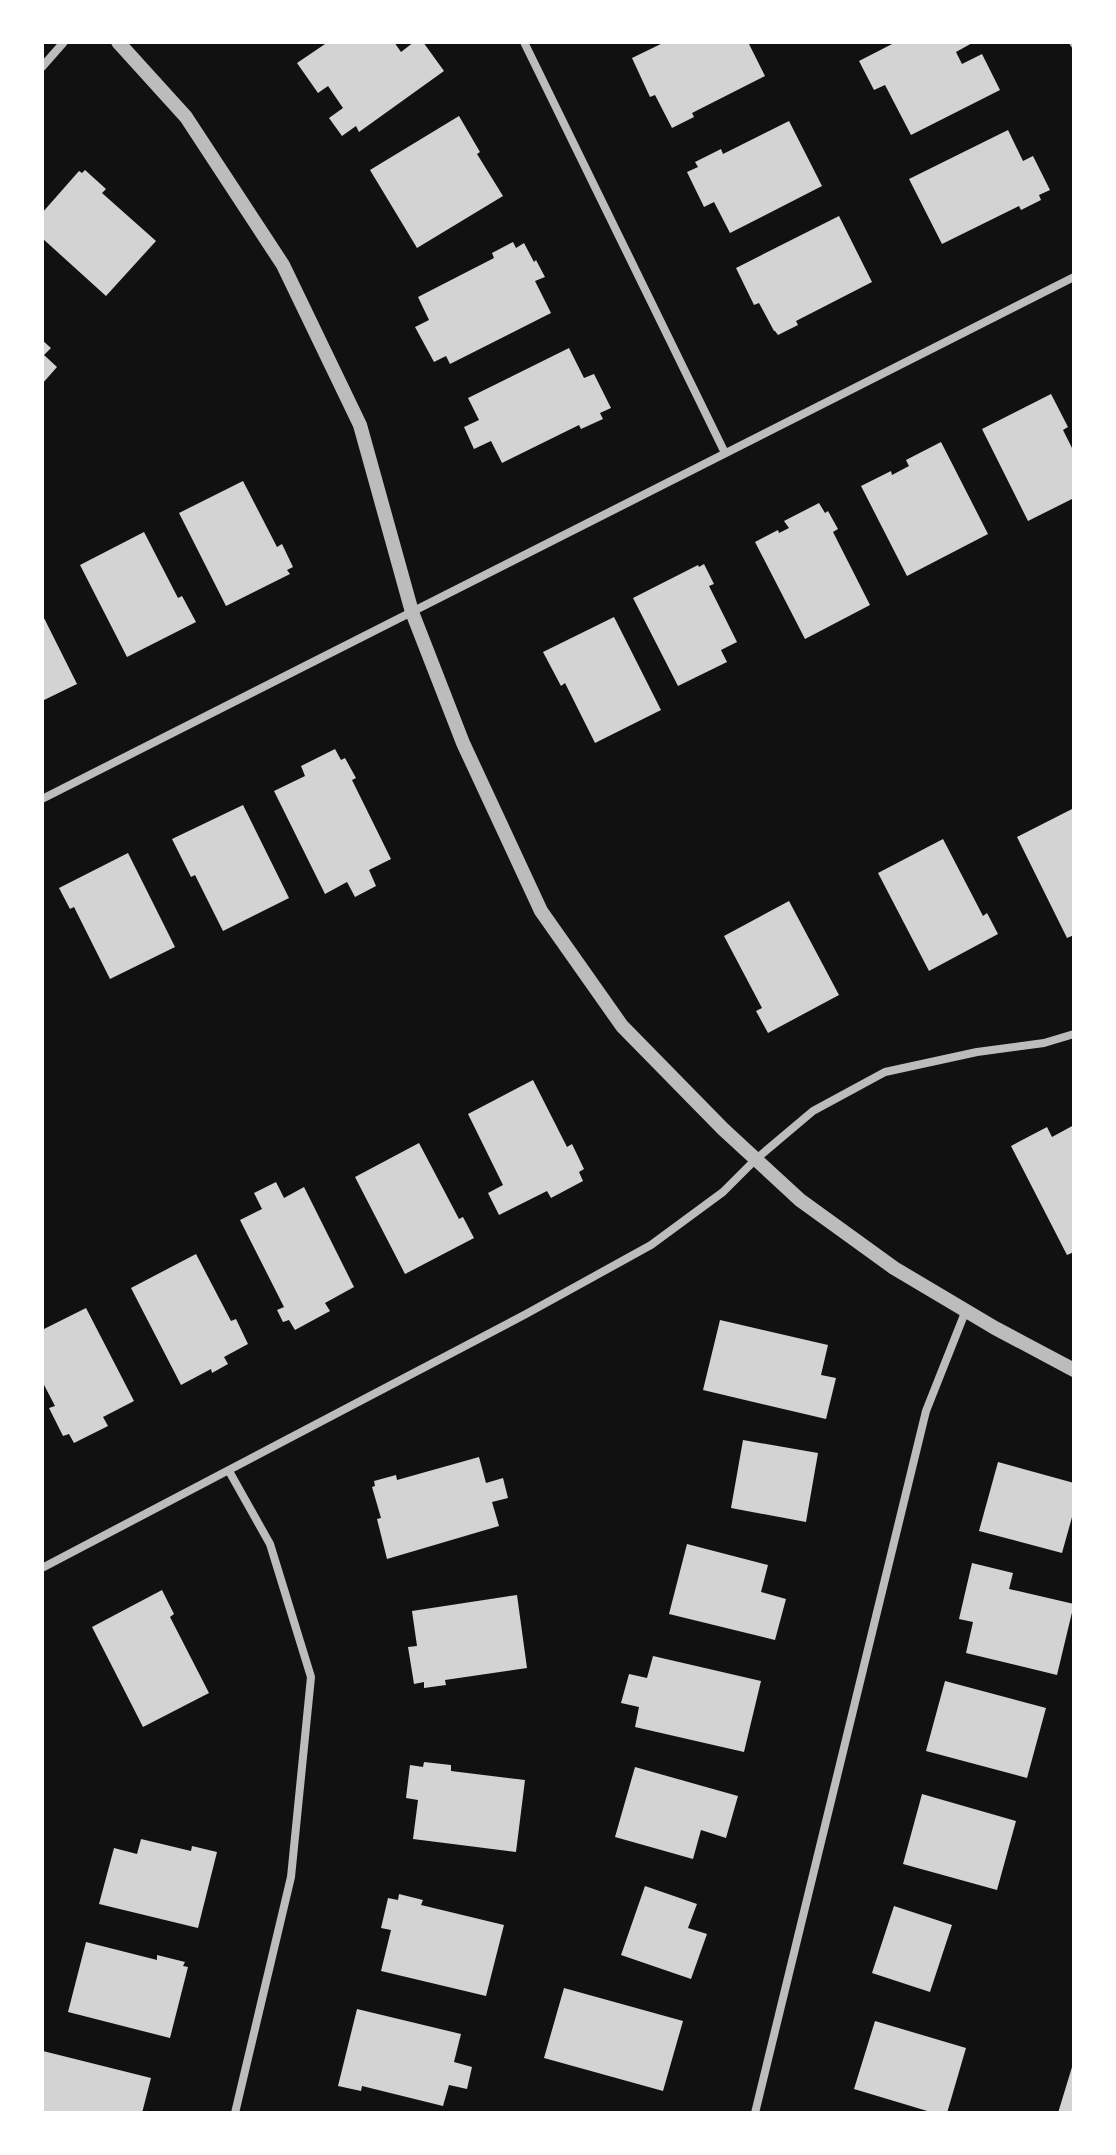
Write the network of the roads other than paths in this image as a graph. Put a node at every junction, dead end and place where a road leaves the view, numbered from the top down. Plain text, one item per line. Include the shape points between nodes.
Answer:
1 (64, 42) edge
2 (118, 42) edge
3 (524, 42) edge
4 (42, 67) edge
5 (1074, 277) edge
6 (725, 453) junction
7 (412, 612) junction
8 (42, 799) edge
9 (1074, 1034) edge
10 (755, 1160) junction
11 (966, 1310) junction
12 (1074, 1370) edge
13 (229, 1471) junction
14 (42, 1568) edge
15 (235, 2113) edge
16 (755, 2113) edge

1 - 4 street
2 - 7 street via 186,117 283,265 360,425
3 - 6 street
5 - 6 street
6 - 7 street
7 - 8 street
7 - 10 street via 463,743 541,911 622,1026
9 - 10 street via 885,1072 813,1111
10 - 11 street via 882,1259
10 - 13 street via 723,1192 651,1245
11 - 12 street
11 - 16 street via 926,1411
13 - 14 street
13 - 15 street via 270,1544 311,1677 291,1877

